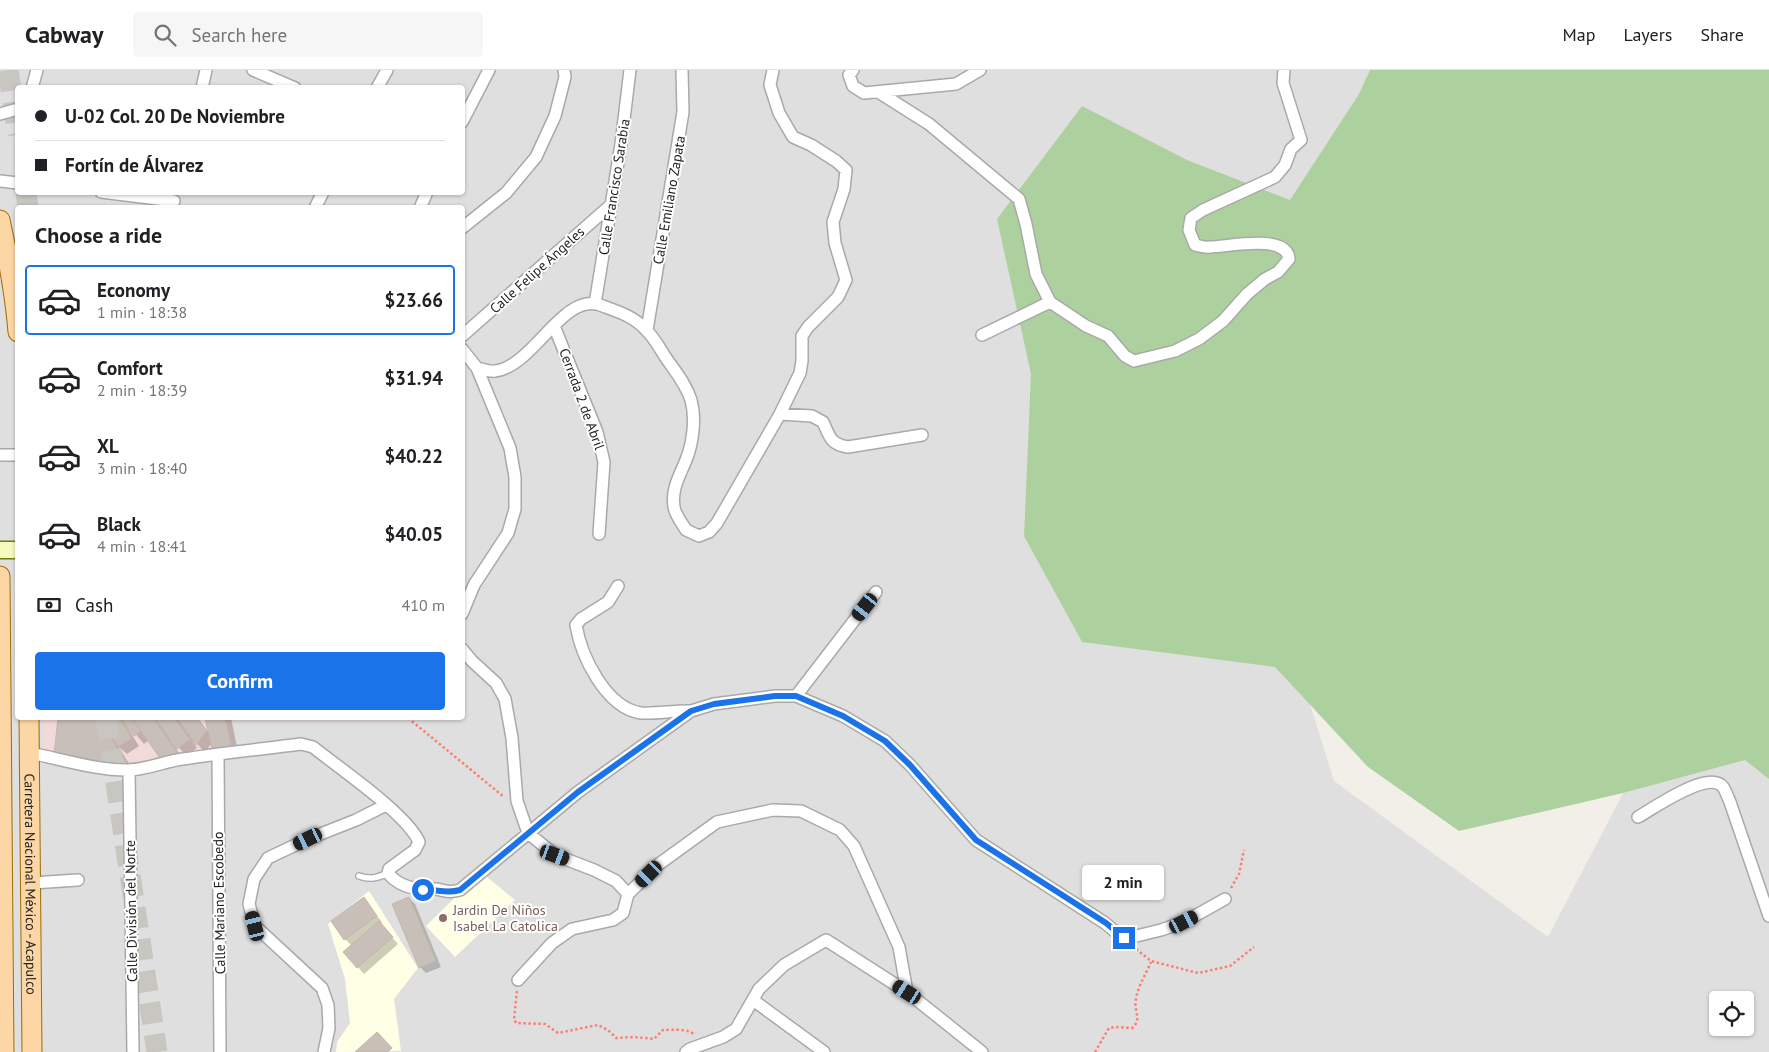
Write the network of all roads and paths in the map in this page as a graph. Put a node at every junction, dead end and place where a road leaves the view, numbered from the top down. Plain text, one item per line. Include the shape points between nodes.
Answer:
1 (37, 70) edge
2 (206, 70) edge
3 (253, 70) edge
4 (387, 70) edge
5 (489, 70) edge
6 (564, 70) edge
7 (630, 70) edge
8 (682, 70) edge
9 (774, 70) edge
10 (853, 70) edge
11 (980, 70) edge
12 (1284, 70) edge
13 (33, 85) edge
14 (203, 85) edge
15 (288, 85) edge
16 (379, 85) edge
17 (880, 92) junction
18 (15, 110) edge
19 (0, 114) edge
20 (465, 116) edge
21 (0, 181) edge
22 (15, 183) edge
23 (128, 195) edge
24 (174, 200) edge
25 (612, 204) junction
26 (0, 220) edge
27 (465, 226) edge
28 (1050, 302) junction
29 (596, 304) junction
30 (15, 305) edge
31 (554, 326) junction
32 (647, 330) junction
33 (465, 333) edge
34 (982, 335) dead end
35 (465, 353) edge
36 (477, 368) junction
37 (780, 414) junction
38 (922, 435) dead end
39 (0, 455) edge
40 (15, 455) edge
41 (599, 534) dead end
42 (0, 550) edge
43 (15, 550) edge
44 (0, 576) edge
45 (618, 586) dead end
46 (876, 592) dead end
47 (465, 607) edge
48 (465, 653) edge
49 (796, 696) junction
50 (691, 711) junction
51 (29, 720) edge
52 (410, 720) edge
53 (30, 753) junction
54 (218, 754) junction
55 (129, 770) junction
56 (517, 801) junction
57 (386, 805) junction
58 (1638, 817) dead end
59 (528, 834) junction
60 (1244, 850) dead end
61 (388, 873) junction
62 (359, 876) dead end
63 (78, 880) dead end
64 (32, 883) junction
65 (628, 894) junction
66 (1224, 899) joint
67 (2, 914) edge
68 (1769, 916) edge
69 (1124, 938) junction
70 (1254, 947) dead end
71 (1151, 961) junction
72 (518, 980) joint
73 (907, 992) junction
74 (753, 1000) junction
75 (688, 1050) edge
76 (4, 1052) edge
77 (32, 1052) edge
78 (133, 1052) edge
79 (220, 1052) edge
80 (324, 1052) edge
81 (824, 1052) edge
82 (982, 1052) edge
83 (1095, 1052) edge

1 - 13 street
2 - 14 street
3 - 15 street
4 - 16 street
5 - 20 street
6 - 27 street via 555,116 536,158 506,193
7 - 25 street, Calle Francisco Sarabia
8 - 32 street, Calle Emiliano Zapata via 683,112
9 - 37 street via 770,85 779,113 793,137 828,155 846,170 844,190 833,222 835,243 846,280 838,297 802,336 800,373
10 - 17 street via 849,75 853,86 864,93
11 - 17 street via 956,84
12 - 28 street via 1283,83 1301,140 1291,149 1285,165 1275,177 1203,210 1191,218 1189,230 1195,245 1208,248 1231,244 1276,244 1289,254 1289,259 1278,272 1247,294 1223,321 1199,339 1175,351 1134,361 1125,356 1108,336
17 - 28 street via 928,124 1019,199 1036,274
18 - 19 street
21 - 22 street
23 - 24 street
25 - 29 street, Calle Francisco Sarabia
25 - 33 street, Calle Felipe Ángeles
26 - 30 main road
28 - 34 street
29 - 31 street via 580,305
29 - 32 street via 627,315
31 - 36 street via 507,368 494,372
31 - 41 street, Cerrada 2 de Abril via 597,432 604,462
32 - 37 street via 691,400 692,435 687,458 674,489 674,506 686,530 699,536 709,532 717,523
35 - 36 street
36 - 47 street via 510,448 515,477 515,509 508,533 474,586
37 - 38 street via 812,416 823,422 836,445 848,447
39 - 40 street
42 - 43 street
44 - 67 main road, Carretera Nacional México - Acapulco
45 - 50 street via 608,602 576,625 584,653 602,687 621,706 641,712
46 - 49 street
48 - 56 street via 496,683 505,699
49 - 50 street via 714,704
49 - 69 street via 843,716 885,741 976,840 1106,923
50 - 59 street via 578,792
51 - 53 main road, Carretera Nacional México - Acapulco
52 - 56 path via 504,796
53 - 55 street
53 - 64 main road, Carretera Nacional México - Acapulco
54 - 55 street
54 - 57 street via 301,744 313,747
54 - 79 street, Calle Mariano Escobedo
55 - 78 street, Calle División del Norte
56 - 59 street
57 - 61 street via 419,842 416,850 393,865
57 - 80 street via 268,858 254,879 249,904 255,926 322,988 328,1005 329,1028
58 - 68 street via 1702,783 1714,782 1723,787
59 - 61 street via 460,890 449,893 410,887 391,878
59 - 65 street via 555,855 594,870 616,882
60 - 66 path via 1239,874
61 - 62 lane via 369,879
63 - 64 street
64 - 77 main road, Carretera Nacional México - Acapulco
65 - 72 street via 623,913 613,920 572,929 552,943
65 - 73 street via 659,864 717,822 773,810 801,811 840,830 854,846 899,947
66 - 69 street via 1184,922
67 - 76 main road, Carretera Nacional México - Acapulco
69 - 71 path
70 - 71 path via 1230,966 1198,973
71 - 83 path via 1136,999 1135,1008 1139,1016 1136,1025 1132,1028 1109,1028
72 - 75 path via 516,1023 545,1024 558,1033 598,1026 616,1038 654,1039 663,1030 680,1030 696,1037
73 - 74 street via 826,940 784,965 759,989
73 - 82 street
74 - 75 street via 736,1029
74 - 81 street

